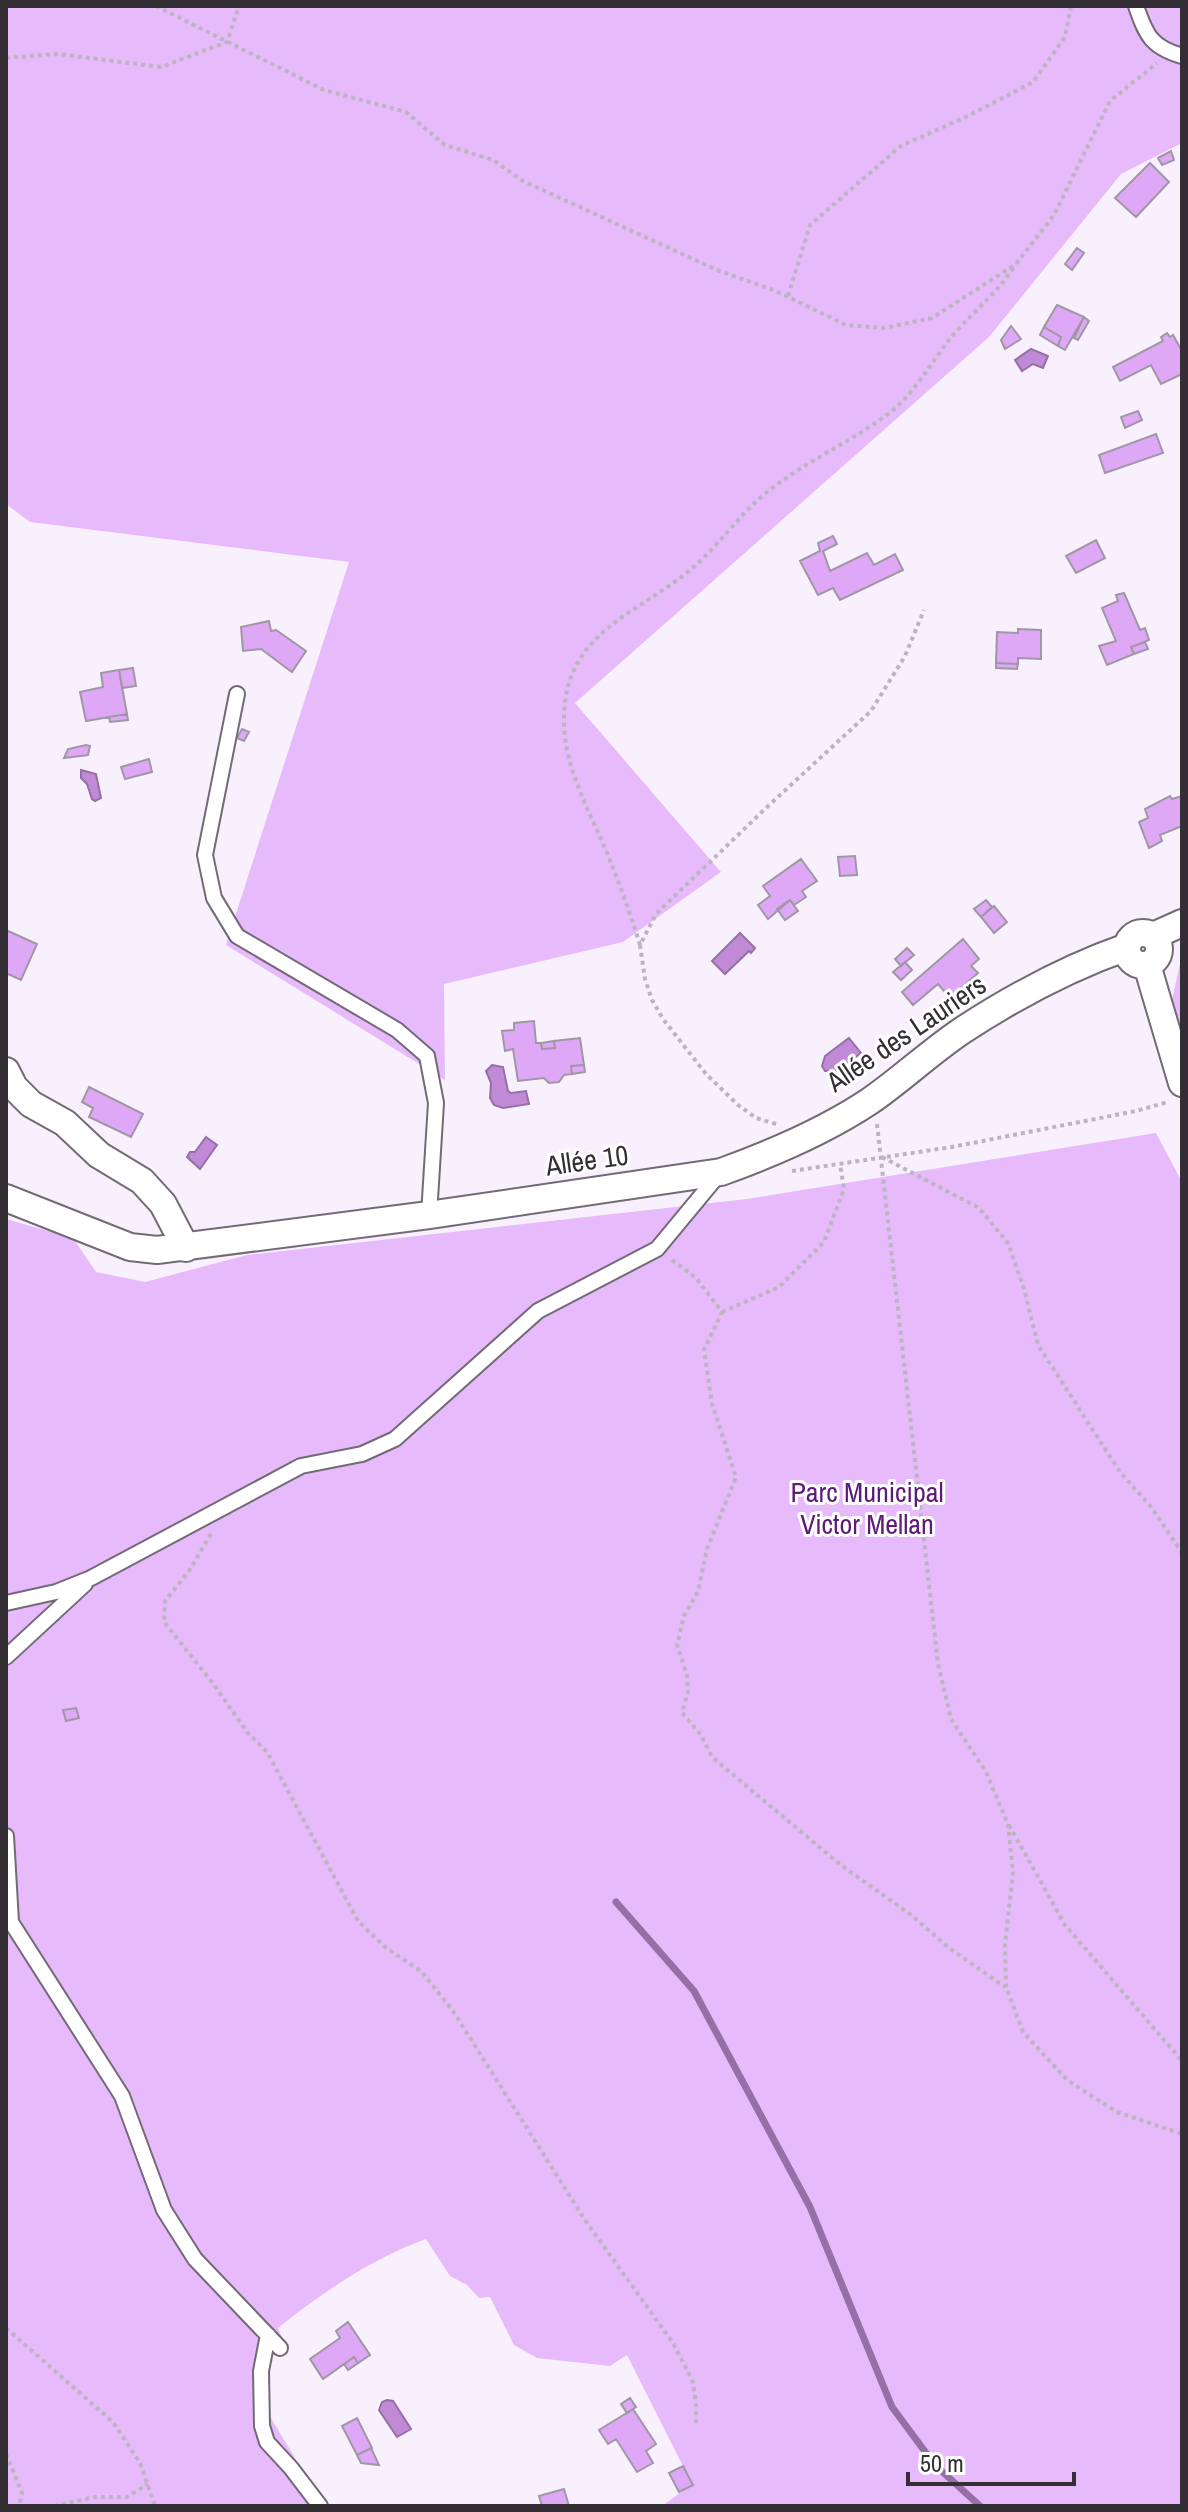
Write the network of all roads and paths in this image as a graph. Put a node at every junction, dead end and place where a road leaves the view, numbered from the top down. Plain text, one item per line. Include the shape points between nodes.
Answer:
1 (156, 6) edge
2 (239, 6) edge
3 (1071, 6) edge
4 (1136, 6) edge
5 (227, 42) junction
6 (1175, 54) edge
7 (6, 58) edge
8 (1016, 264) junction
9 (788, 296) junction
10 (924, 610) dead end
11 (237, 694) dead end
12 (1182, 923) edge
13 (1153, 936) junction
14 (640, 945) junction
15 (1127, 947) junction
16 (1147, 965) junction
17 (6, 1071) edge
18 (1182, 1083) edge
19 (1182, 1098) edge
20 (869, 1101) junction
21 (809, 1134) junction
22 (882, 1157) junction
23 (840, 1164) junction
24 (721, 1172) junction
25 (787, 1172) dead end
26 (6, 1198) edge
27 (429, 1215) junction
28 (186, 1248) junction
29 (657, 1249) junction
30 (722, 1312) junction
31 (214, 1512) junction
32 (1182, 1553) edge
33 (91, 1578) junction
34 (6, 1603) edge
35 (6, 1657) edge
36 (1008, 1824) junction
37 (6, 1836) edge
38 (1006, 1987) junction
39 (1182, 2061) edge
40 (1182, 2134) edge
41 (6, 2328) edge
42 (268, 2335) junction
43 (280, 2348) dead end
44 (696, 2427) dead end
45 (6, 2454) edge
46 (148, 2484) junction
47 (19, 2506) edge
48 (54, 2506) edge
49 (155, 2506) edge
50 (320, 2506) edge

1 - 5 path
2 - 5 path
3 - 9 path via 1065,37 1033,82 901,146 810,225
4 - 6 lane via 1156,45
5 - 7 path via 161,67 57,54
5 - 9 path via 324,90 406,112 445,145 493,160 523,181 717,270
6 - 8 path via 1110,101 1054,215
8 - 9 path via 932,318 884,328 846,325
8 - 14 path via 904,399 762,496 697,565 624,615 580,660 569,680 563,724 572,767
10 - 14 path via 905,656 871,711 656,914
11 - 27 lane via 205,855 214,898 237,936 397,1030 427,1056 436,1103
12 - 13 street
13 - 15 street via 1136,934
13 - 16 street via 1160,951
14 - 21 path via 652,1000 706,1074 756,1118
15 - 16 street via 1132,962
15 - 20 street, Allée des Lauriers via 1080,964 961,1031
16 - 18 street
17 - 28 street via 31,1104 142,1181 163,1204
19 - 22 path
20 - 21 street, Allée des Lauriers
20 - 22 path
21 - 24 street, Allée des Lauriers
22 - 23 path
22 - 32 path via 979,1208 1008,1243 1038,1345 1120,1472
22 - 36 path via 938,1664 951,1719 986,1772
23 - 25 path
23 - 30 path via 844,1189 824,1242 779,1287
24 - 27 street, Allée 10
24 - 29 lane
26 - 28 street, Allée 10 via 130,1247
27 - 28 street, Allée 10
29 - 30 path via 696,1278
29 - 31 lane via 538,1311 395,1439 362,1454 301,1466
30 - 38 path via 704,1350 712,1404 736,1477 677,1645 687,1675 682,1713 712,1757 842,1866
31 - 33 lane
31 - 44 path via 212,1532 165,1601 164,1622 267,1752 358,1921 422,1972 453,2011 585,2220 673,2343 693,2382
33 - 34 lane
33 - 35 lane
36 - 38 path via 1013,1873
36 - 39 path via 1065,1925
37 - 42 lane via 11,1922 122,2096 164,2210 195,2259
38 - 40 path via 1023,2032 1067,2080 1117,2112
41 - 46 path via 113,2422
42 - 43 lane
42 - 50 lane via 261,2371 262,2426 267,2442
45 - 47 path via 22,2493
46 - 48 path via 127,2497
46 - 49 path

